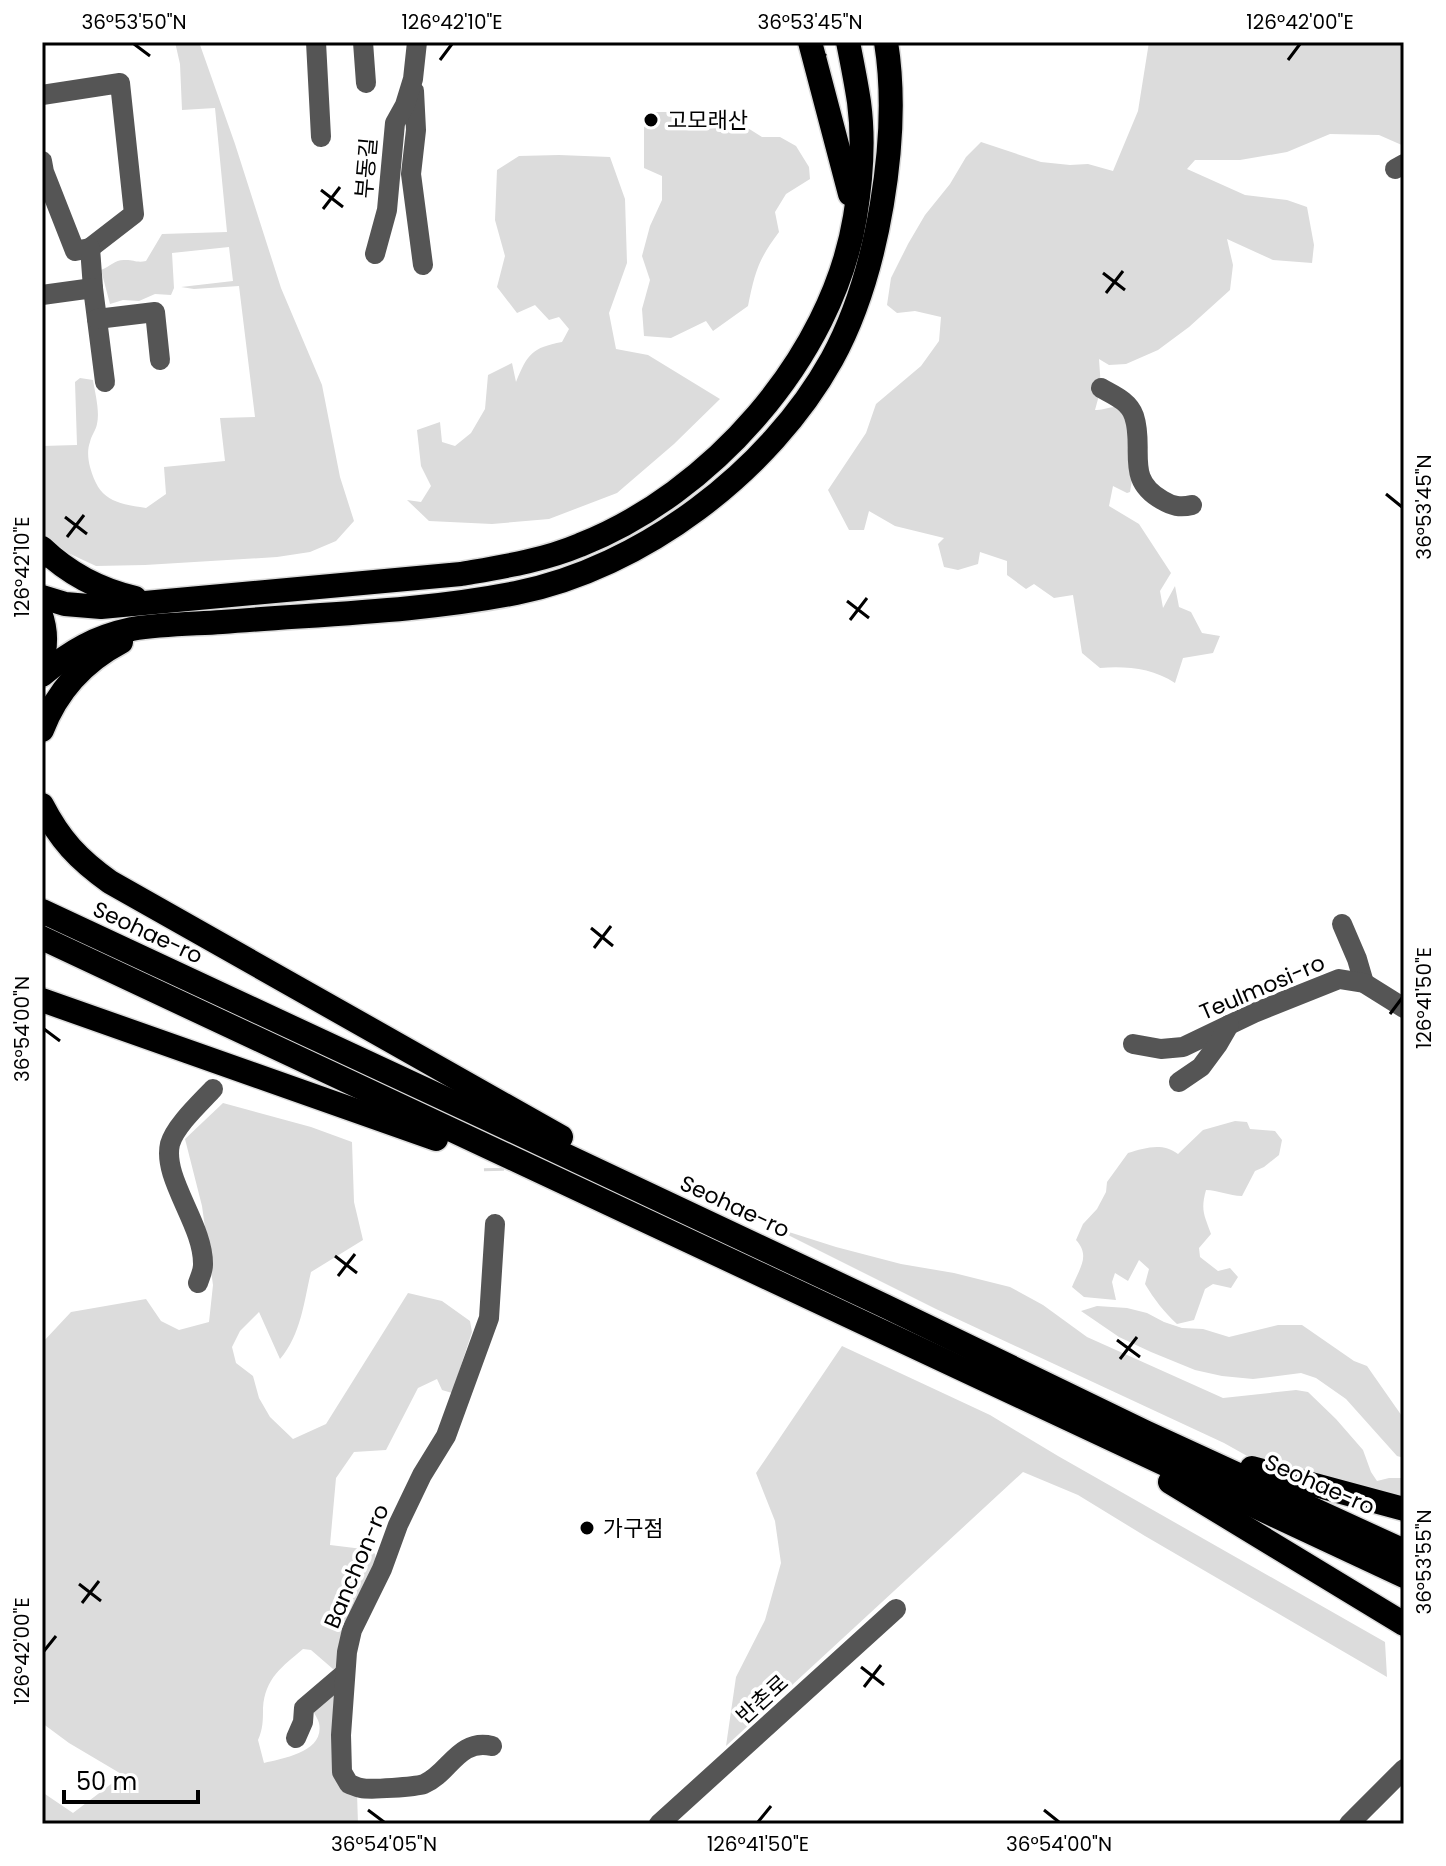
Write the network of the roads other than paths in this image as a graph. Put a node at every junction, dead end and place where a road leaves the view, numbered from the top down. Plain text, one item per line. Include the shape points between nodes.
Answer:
1 (316, 42) edge
2 (363, 42) edge
3 (417, 42) edge
4 (810, 42) edge
5 (848, 42) edge
6 (886, 42) edge
7 (905, 42) edge
8 (413, 79) junction
9 (366, 83) dead end
10 (42, 95) edge
11 (321, 137) dead end
12 (890, 140) junction
13 (42, 161) edge
14 (854, 219) junction
15 (90, 248) junction
16 (375, 254) dead end
17 (423, 265) dead end
18 (93, 288) junction
19 (42, 295) edge
20 (97, 319) junction
21 (160, 360) dead end
22 (105, 382) dead end
23 (1101, 388) dead end
24 (1192, 505) dead end
25 (42, 548) edge
26 (42, 597) edge
27 (42, 612) edge
28 (162, 614) junction
29 (42, 667) edge
30 (42, 675) edge
31 (42, 730) edge
32 (42, 805) edge
33 (42, 911) edge
34 (1342, 924) dead end
35 (42, 938) edge
36 (42, 948) edge
37 (1364, 983) junction
38 (42, 1000) edge
39 (182, 1005) junction
40 (1404, 1008) edge
41 (1229, 1025) junction
42 (1133, 1044) dead end
43 (1179, 1082) dead end
44 (213, 1089) dead end
45 (640, 1219) junction
46 (495, 1224) dead end
47 (737, 1236) junction
48 (198, 1283) dead end
49 (1069, 1420) junction
50 (1182, 1450) junction
51 (1404, 1509) edge
52 (1404, 1551) edge
53 (1404, 1576) edge
54 (896, 1609) dead end
55 (1404, 1624) edge
56 (345, 1673) junction
57 (296, 1738) dead end
58 (492, 1746) dead end
59 (1404, 1769) edge
60 (673, 1816) edge
61 (659, 1824) edge
62 (1349, 1824) edge

1 - 11 street
2 - 9 street
3 - 8 street, 부동길
4 - 14 highway
5 - 14 highway via 860,116
6 - 12 highway
7 - 12 highway
8 - 16 street, 부동길 via 395,123 387,210
8 - 17 street via 416,130 411,174
10 - 15 street via 120,83 134,214
12 - 28 highway via 869,262 831,360 777,436 686,518 612,560 516,593 423,606
13 - 15 street via 75,251
14 - 28 highway via 826,307 780,385 698,473 628,522 549,556 495,568
15 - 18 street
18 - 19 street
18 - 20 street
20 - 21 street via 155,312
20 - 22 street
23 - 24 street via 1134,416 1140,481 1171,505
25 - 28 highway via 103,589 133,597
26 - 28 highway
27 - 29 main road via 48,643
28 - 30 highway via 90,642
28 - 31 highway via 85,666 58,697
32 - 47 highway via 78,857 110,882
33 - 47 highway, Seohae-ro
34 - 37 street
35 - 39 highway
36 - 39 highway
37 - 40 street
37 - 41 street, Teulmosi-ro via 1339,979
38 - 45 highway via 431,1137
39 - 45 highway
41 - 42 street, Teulmosi-ro via 1183,1047
41 - 43 street via 1201,1067
44 - 48 street via 171,1143 174,1176 201,1240 204,1267
45 - 49 highway
46 - 56 street, Banchon-ro via 489,1318 446,1436 422,1475 352,1630
47 - 50 highway, Seohae-ro
49 - 53 highway
49 - 55 highway
50 - 51 highway
50 - 52 highway, Seohae-ro
54 - 60 street, 반촌로
56 - 57 street via 304,1708
56 - 58 street, Banchon-ro via 342,1772 349,1784 423,1784 470,1747
59 - 62 street
60 - 61 street, 반촌로

